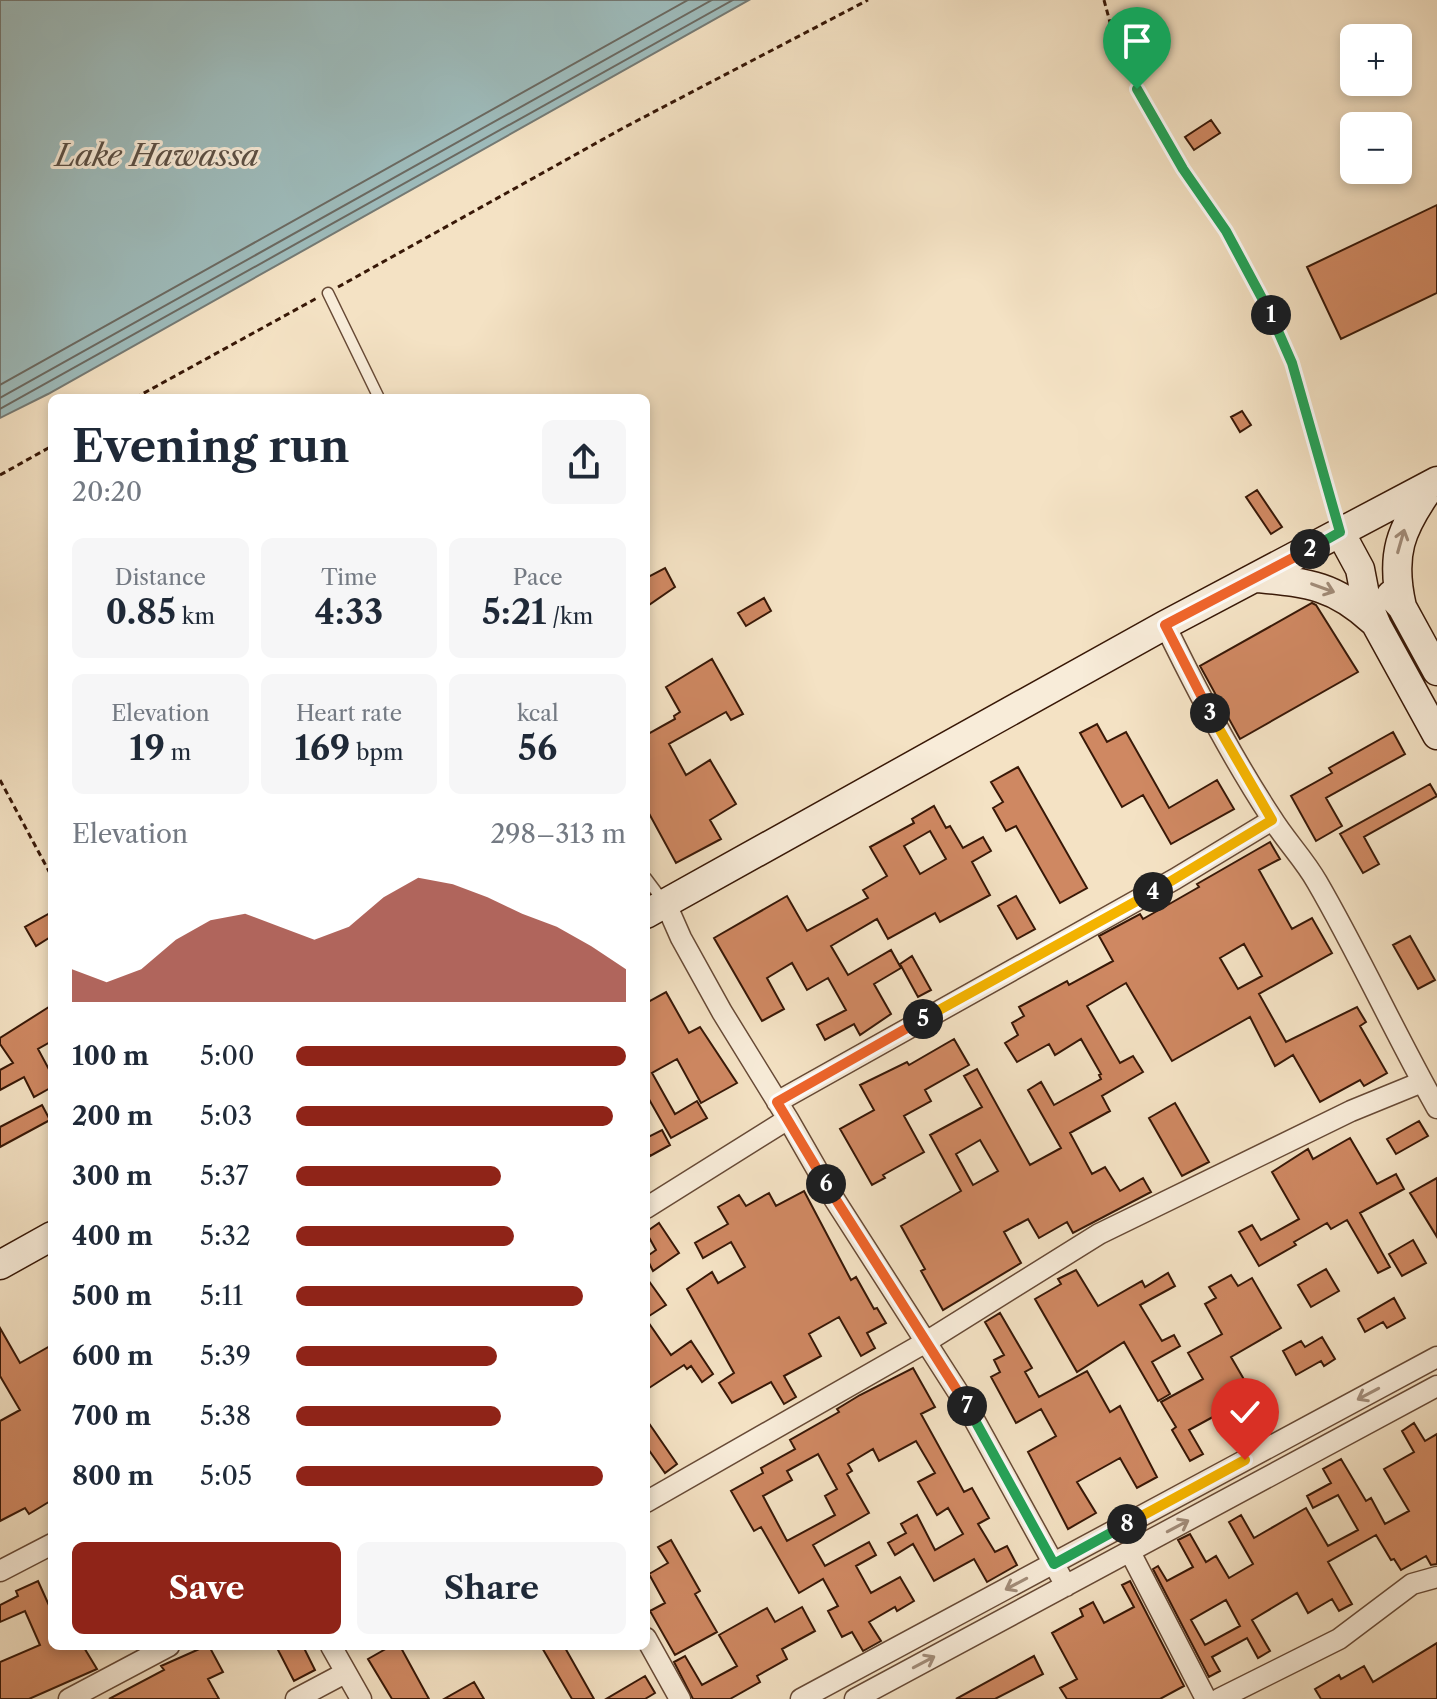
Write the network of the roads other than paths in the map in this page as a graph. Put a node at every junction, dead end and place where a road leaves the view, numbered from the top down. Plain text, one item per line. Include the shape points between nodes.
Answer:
1 (328, 293) road end
2 (377, 394) edge
3 (1435, 482) edge
4 (1340, 532) junction
5 (1360, 569) junction
6 (1258, 578) junction
7 (1402, 607) junction
8 (1165, 625) junction
9 (1377, 626) junction
10 (1429, 679) edge
11 (1437, 735) edge
12 (1272, 820) junction
13 (656, 909) edge
14 (1422, 1082) junction
15 (1437, 1108) edge
16 (783, 1110) junction
17 (650, 1205) edge
18 (48, 1238) edge
19 (0, 1265) edge
20 (926, 1342) junction
21 (1437, 1357) edge
22 (1437, 1386) edge
23 (650, 1500) edge
24 (48, 1546) edge
25 (1130, 1552) junction
26 (1054, 1564) junction
27 (0, 1571) edge
28 (1437, 1577) edge
29 (1066, 1586) junction
30 (650, 1645) edge
31 (161, 1650) edge
32 (333, 1650) edge
33 (345, 1673) junction
34 (69, 1699) edge
35 (296, 1699) edge
36 (361, 1699) edge
37 (680, 1699) edge
38 (801, 1699) edge
39 (855, 1699) edge
40 (1206, 1699) edge
41 (1219, 1699) edge

1 - 2 lane
3 - 4 main road
7 -> 3 main road via 1396,567 1399,542
4 - 5 main road
4 - 6 main road
5 - 7 main road
5 - 9 main road
6 - 8 main road
6 -> 9 main road via 1327,589
7 - 10 main road
8 - 12 street
8 - 13 main road
9 - 10 main road
10 - 11 main road
12 - 14 street via 1344,928
12 - 16 street
13 - 16 street via 681,938
14 - 15 street
14 - 20 street via 1099,1234
16 - 17 street
16 - 20 street
18 - 19 main road
20 - 23 street
20 - 26 street
21 -> 26 street
25 -> 22 street
24 - 27 street
25 - 29 street
25 - 40 street
26 - 29 street
26 -> 38 street
28 - 41 street via 1412,1584 1339,1639
39 -> 29 street
30 - 37 street
31 - 34 street
32 - 33 street
33 - 35 street
33 - 36 street

